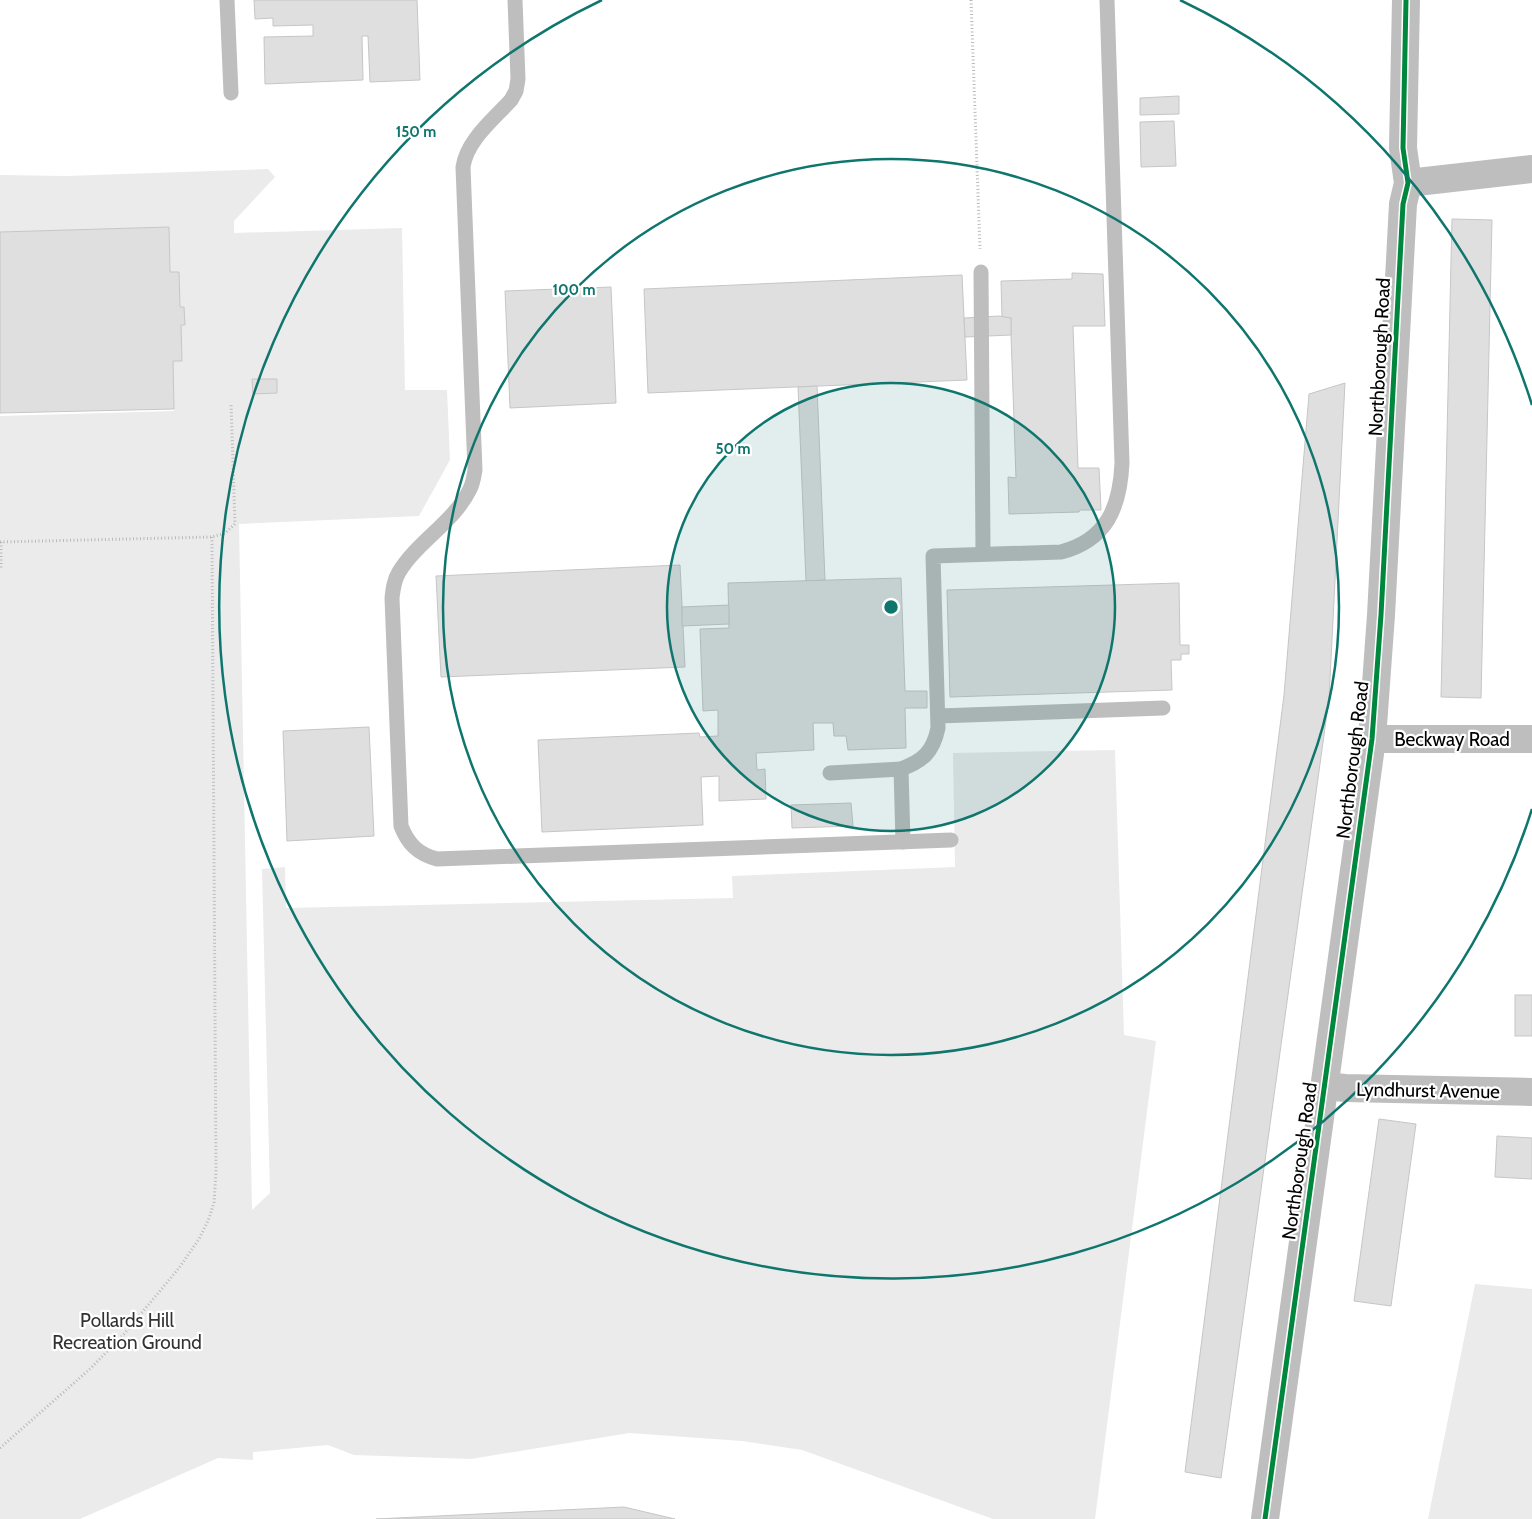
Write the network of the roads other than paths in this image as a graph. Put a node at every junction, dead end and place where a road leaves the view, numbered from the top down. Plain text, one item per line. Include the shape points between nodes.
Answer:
1 (227, 0) edge
2 (515, 0) edge
3 (1107, 0) edge
4 (1406, 0) edge
5 (231, 93) dead end
6 (1532, 169) edge
7 (1408, 183) junction
8 (981, 272) road end
9 (983, 553) junction
10 (1163, 708) dead end
11 (938, 716) junction
12 (1532, 739) edge
13 (1372, 740) junction
14 (901, 770) junction
15 (830, 773) dead end
16 (951, 840) dead end
17 (903, 842) junction
18 (1324, 1086) junction
19 (1532, 1092) edge
20 (1265, 1519) edge

1 - 5 lane
2 - 17 lane via 516,91 469,146 463,167 475,470 472,487 398,573 393,592 401,826 406,838 418,851 437,859
3 - 9 lane via 1122,464 1117,504 1110,519 1088,541 1073,549
4 - 7 street, Northborough Road via 1403,148
6 - 7 street
7 - 13 street, Northborough Road via 1402,204
8 - 9 lane
9 - 11 lane via 933,556
10 - 11 lane
11 - 14 lane via 936,740 928,752 918,763
12 - 13 street, Beckway Road
13 - 18 street, Northborough Road
14 - 15 lane
14 - 17 lane
16 - 17 lane
18 - 19 street, Lyndhurst Avenue
18 - 20 street, Northborough Road

